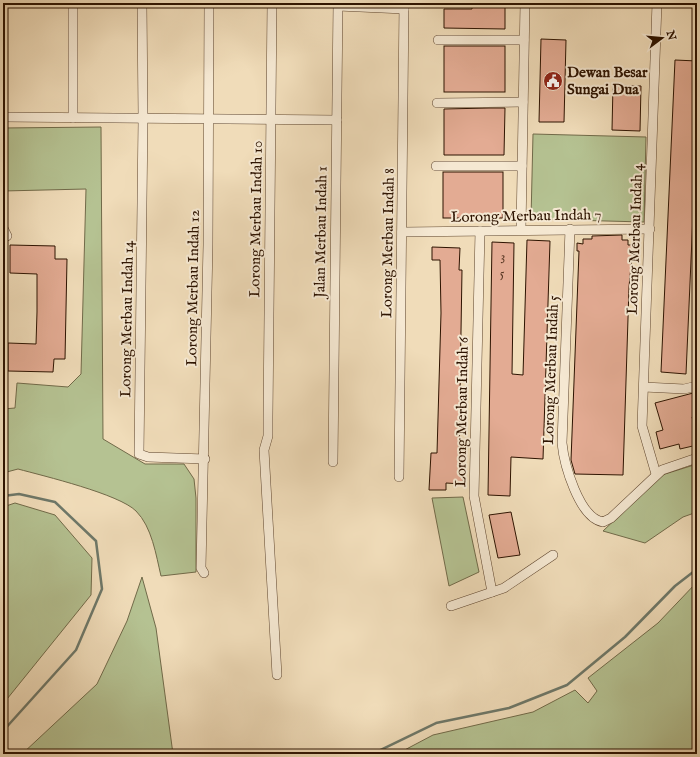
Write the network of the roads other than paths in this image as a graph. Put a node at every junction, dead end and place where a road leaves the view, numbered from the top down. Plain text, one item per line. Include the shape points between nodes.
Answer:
1 (73, 3) edge
2 (142, 3) edge
3 (209, 3) edge
4 (272, 3) edge
5 (525, 3) edge
6 (658, 3) edge
7 (338, 4) edge
8 (404, 6) edge
9 (438, 40) dead end
10 (524, 40) junction
11 (523, 102) junction
12 (437, 103) dead end
13 (3, 117) edge
14 (74, 118) junction
15 (143, 119) junction
16 (208, 119) junction
17 (272, 120) junction
18 (336, 120) junction
19 (436, 166) dead end
20 (522, 166) junction
21 (521, 229) junction
22 (570, 229) junction
23 (650, 229) junction
24 (480, 231) junction
25 (402, 232) junction
26 (697, 386) edge
27 (644, 387) junction
28 (205, 458) junction
29 (697, 458) edge
30 (333, 462) dead end
31 (656, 474) junction
32 (399, 477) dead end
33 (553, 555) dead end
34 (204, 573) dead end
35 (492, 592) junction
36 (450, 606) dead end
37 (277, 675) dead end

1 - 14 street
2 - 15 street
3 - 16 street, Lorong Merbau Indah 12
4 - 17 street, Lorong Merbau Indah 10
5 - 10 street
6 - 23 street, Lorong Merbau Indah 4
7 - 8 street, Lorong Merbau Indah 8
7 - 18 street, Jalan Merbau Indah 1
8 - 25 street, Lorong Merbau Indah 8
9 - 10 street
10 - 11 street
11 - 12 street
11 - 20 street
13 - 14 street
14 - 15 street
15 - 16 street
15 - 28 street, Lorong Merbau Indah 14 via 139,454 148,457
16 - 17 street
16 - 28 street, Lorong Merbau Indah 12
17 - 18 street
17 - 37 street, Lorong Merbau Indah 10 via 268,436 264,450
18 - 30 street, Jalan Merbau Indah 1
19 - 20 street
20 - 21 street
21 - 22 street, Lorong Merbau Indah 7
21 - 24 street, Lorong Merbau Indah 7
22 - 23 street, Lorong Merbau Indah 7
22 - 31 street, Lorong Merbau Indah 5 via 562,426 564,458 572,485 587,510 594,518 603,522 611,518
23 - 27 street, Lorong Merbau Indah 4
24 - 25 street, Lorong Merbau Indah 7
24 - 35 street, Lorong Merbau Indah 6 via 474,496
25 - 32 street, Lorong Merbau Indah 8
26 - 27 street via 684,389
27 - 31 street, Lorong Merbau Indah 4 via 642,426
28 - 34 street, Lorong Merbau Indah 12 via 202,568
29 - 31 street via 668,467
33 - 35 street via 504,588
35 - 36 street

